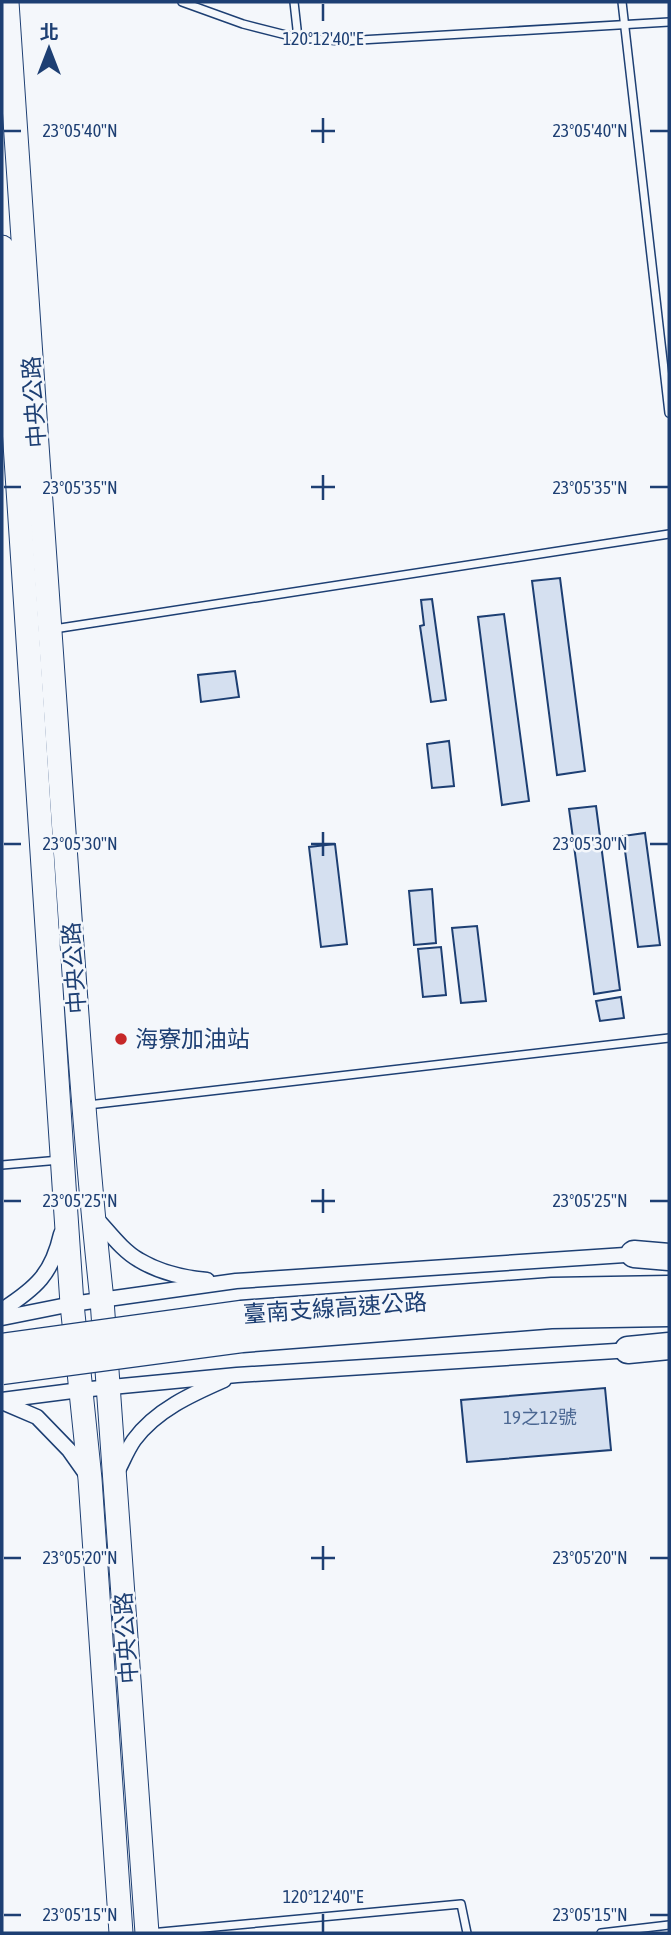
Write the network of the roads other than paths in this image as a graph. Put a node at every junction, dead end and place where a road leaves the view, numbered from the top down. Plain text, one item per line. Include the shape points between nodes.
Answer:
1 (7, 2) edge
2 (182, 2) edge
3 (294, 2) edge
4 (622, 2) edge
5 (669, 22) edge
6 (624, 25) junction
7 (298, 38) junction
8 (2, 247) edge
9 (669, 413) edge
10 (23, 502) junction
11 (669, 534) edge
12 (50, 630) junction
13 (669, 1038) edge
14 (84, 1105) junction
15 (62, 1160) junction
16 (2, 1165) edge
17 (92, 1214) junction
18 (66, 1215) junction
19 (634, 1254) joint
20 (669, 1255) edge
21 (236, 1281) junction
22 (669, 1289) edge
23 (102, 1300) junction
24 (72, 1304) junction
25 (2, 1310) edge
26 (669, 1313) edge
27 (2, 1318) edge
28 (2, 1347) edge
29 (669, 1349) edge
30 (628, 1350) joint
31 (2, 1371) edge
32 (237, 1375) junction
33 (108, 1388) junction
34 (80, 1390) junction
35 (2, 1401) edge
36 (114, 1478) junction
37 (90, 1479) junction
38 (669, 1925) edge
39 (121, 1933) edge
40 (147, 1933) edge
41 (467, 1933) edge
42 (601, 1933) edge

1 - 10 main road, 中央公路
2 - 7 lane
3 - 7 lane
4 - 6 lane
5 - 6 lane
6 - 7 lane via 343,41
6 - 9 lane
8 - 10 main road, 中央公路
10 - 12 main road, 中央公路
10 - 15 main road, 中央公路
11 - 12 lane
12 - 14 main road, 中央公路
13 - 14 lane
14 - 17 main road, 中央公路
15 - 16 lane
15 - 18 main road, 中央公路
17 - 21 street via 138,1259 190,1279
17 - 23 main road, 中央公路
18 - 24 main road, 中央公路
18 - 25 street via 52,1264 39,1281
19 - 20 highway
19 - 21 street
21 - 23 street
22 - 28 highway, 臺南支線高速公路, bridge via 552,1291 241,1314
23 - 24 street
23 - 33 main road, 中央公路
24 - 27 street
24 - 34 main road, 中央公路
26 - 31 highway, 臺南支線高速公路, bridge via 551,1314 242,1339
29 - 30 highway
30 - 32 street
32 - 33 street
32 - 36 street via 181,1399 151,1423 135,1439
33 - 34 street
33 - 36 main road, 中央公路
34 - 35 street
34 - 37 main road, 中央公路
35 - 37 street via 37,1417
36 - 40 main road, 中央公路
37 - 39 main road, 中央公路
38 - 42 lane
40 - 41 lane via 461,1904

